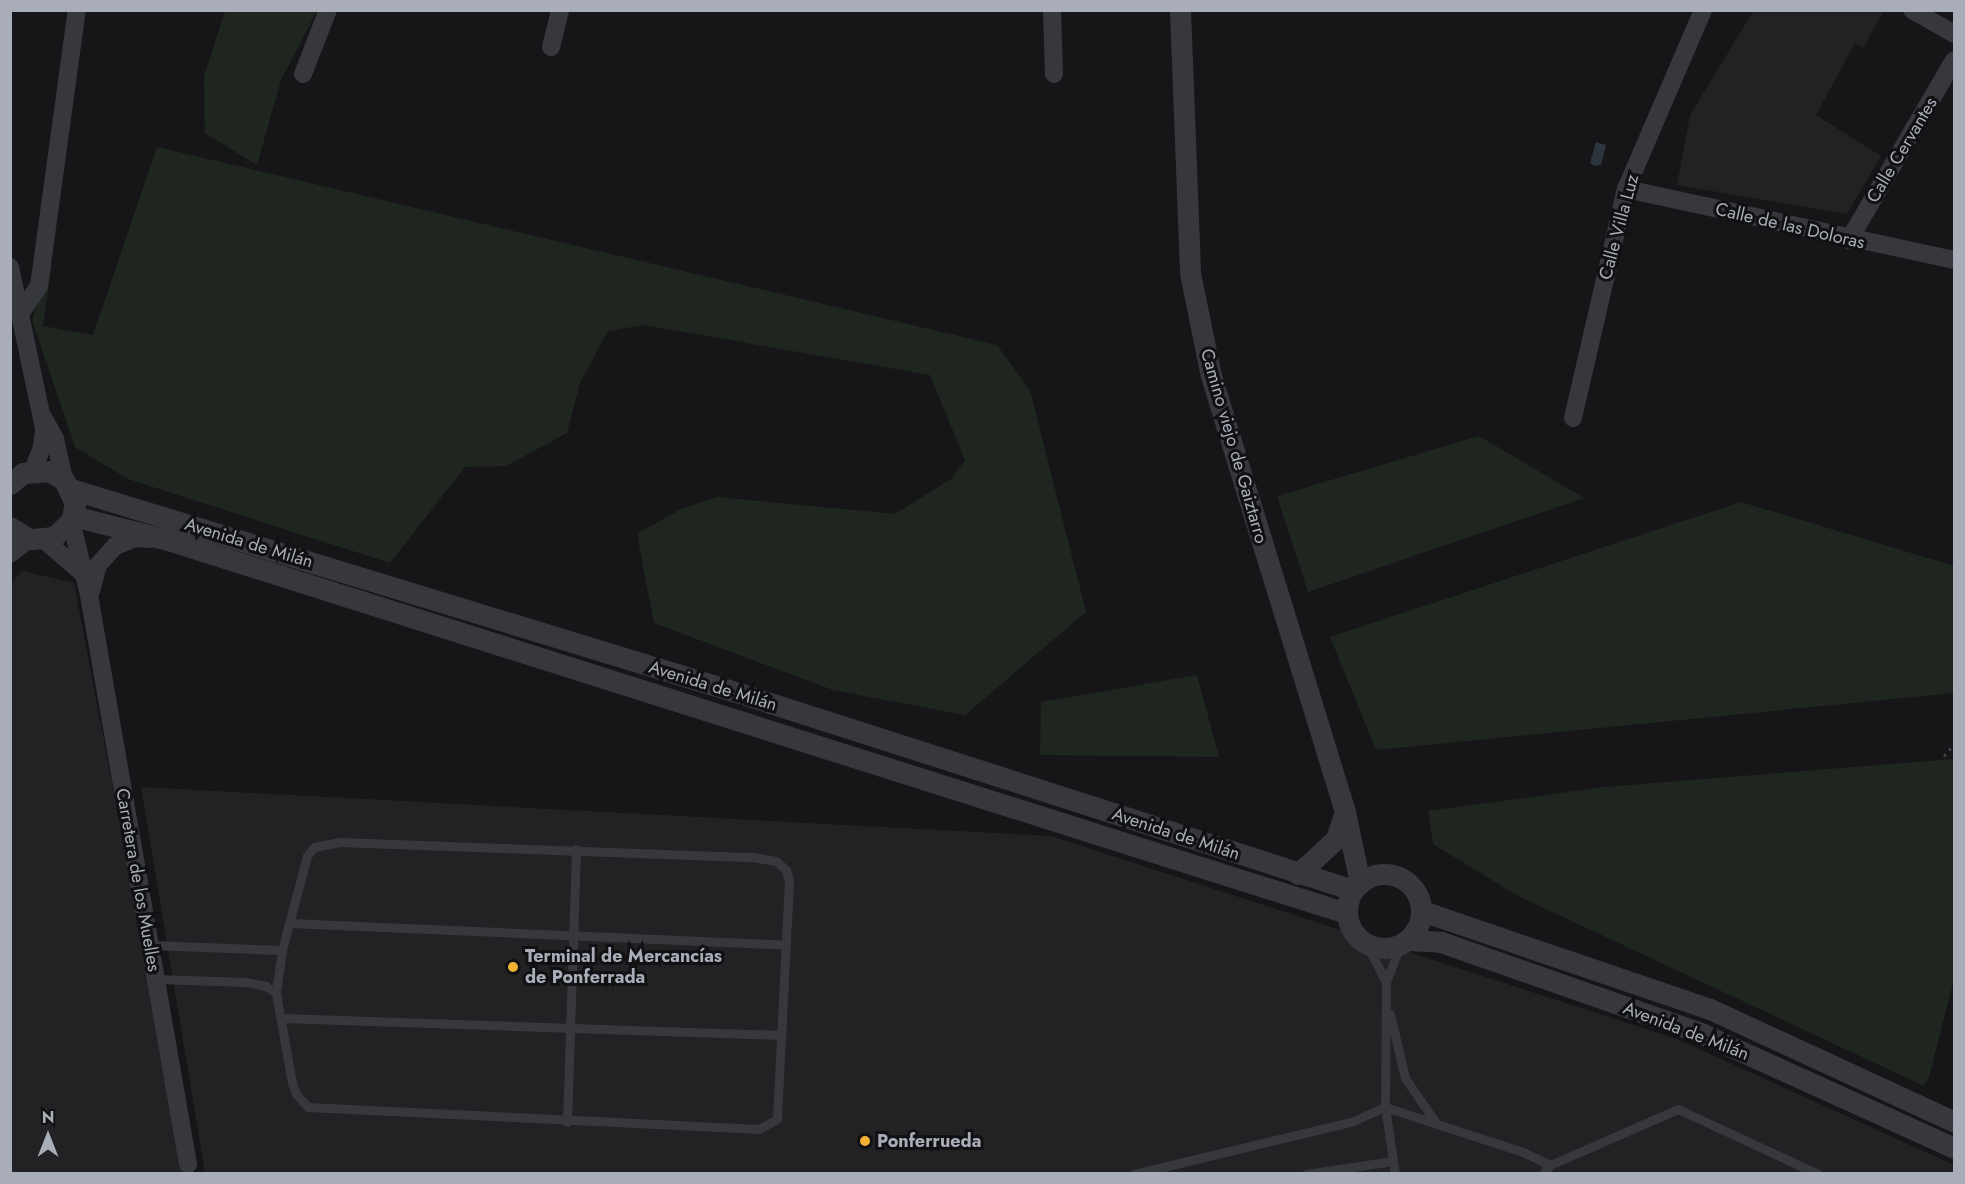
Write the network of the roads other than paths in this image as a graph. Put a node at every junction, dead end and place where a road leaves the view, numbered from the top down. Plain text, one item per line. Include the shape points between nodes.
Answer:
1 (77, 10) edge
2 (328, 10) edge
3 (560, 10) edge
4 (1052, 10) edge
5 (1180, 10) edge
6 (1703, 10) edge
7 (1912, 10) edge
8 (1954, 34) edge
9 (551, 47) dead end
10 (1954, 60) edge
11 (303, 74) dead end
12 (1054, 74) dead end
13 (1626, 189) junction
14 (1849, 240) junction
15 (1954, 260) edge
16 (10, 267) edge
17 (21, 311) junction
18 (42, 414) junction
19 (1573, 418) dead end
20 (33, 470) junction
21 (10, 484) edge
22 (68, 484) junction
23 (72, 518) junction
24 (21, 534) edge
25 (168, 540) junction
26 (10, 554) edge
27 (86, 576) junction
28 (89, 595) junction
29 (1346, 812) junction
30 (1351, 835) junction
31 (576, 849) junction
32 (1381, 873) junction
33 (1298, 874) junction
34 (1356, 886) junction
35 (1422, 911) junction
36 (1346, 913) junction
37 (290, 923) junction
38 (573, 935) junction
39 (1366, 943) junction
40 (1404, 943) junction
41 (150, 945) junction
42 (786, 945) junction
43 (282, 950) junction
44 (156, 979) junction
45 (1386, 982) junction
46 (276, 993) junction
47 (1386, 994) junction
48 (282, 1018) junction
49 (570, 1029) junction
50 (782, 1035) junction
51 (1385, 1107) junction
52 (567, 1122) junction
53 (1954, 1122) edge
54 (1437, 1124) junction
55 (1954, 1148) edge
56 (1393, 1161) junction
57 (188, 1164) dead end
58 (1550, 1165) junction
59 (1134, 1173) edge
60 (1306, 1173) edge
61 (1395, 1173) edge
62 (1543, 1173) edge
63 (1818, 1173) edge

1 - 17 street via 39,286
2 - 11 street
3 - 9 street
4 - 12 street
5 - 29 street, Camino viejo de Gaiztarro via 1190,273 1211,376
6 - 13 street, Calle Villa Luz
7 - 8 street
10 - 14 street, Calle Cervantes
13 - 14 street, Calle de las Doloras
13 - 19 street, Calle Villa Luz
14 - 15 street, Calle de las Doloras
16 - 17 street
17 - 18 street
18 - 20 street via 42,447
18 - 22 street via 56,439
20 - 21 street
20 - 22 street, Avenida de Milán via 49,471
22 - 23 street
22 - 33 street, Avenida de Milán via 736,692
23 - 24 street via 54,537
23 - 25 street, Avenida de Milán
23 - 27 street, Carretera de los Muelles
24 - 26 street
24 - 27 street
25 - 28 street, Carretera de los Muelles via 136,538 115,546 98,565
25 - 36 street, Avenida de Milán
27 - 28 street, Carretera de los Muelles
28 - 41 street, Carretera de los Muelles
29 - 30 street, Camino viejo de Gaiztarro
29 - 33 street via 1336,839
30 - 32 street, Camino viejo de Gaiztarro
30 - 34 street, Camino viejo de Gaiztarro
31 - 37 lane via 327,843 314,847 307,856
31 - 38 lane
31 - 42 lane via 777,861 786,870 789,881
32 - 34 street
32 - 35 street via 1409,884 1420,899
33 - 34 street, Avenida de Milán
34 - 36 street
35 - 40 street via 1417,930
35 - 53 street, Avenida de Milán via 1710,1009
36 - 39 street via 1349,926
37 - 38 lane
37 - 43 lane
38 - 42 lane
38 - 49 lane
39 - 40 street via 1384,949
39 - 45 lane
40 - 45 lane
40 - 55 street, Avenida de Milán via 1441,942 1703,1034
41 - 43 lane
41 - 44 street, Carretera de los Muelles
42 - 50 lane
43 - 46 lane
44 - 46 lane via 246,982 266,986
44 - 57 street, Carretera de los Muelles
45 - 47 lane
46 - 48 lane
47 - 51 lane
47 - 54 lane via 1405,1078
48 - 49 lane
48 - 52 lane via 292,1083 308,1107
49 - 50 lane
49 - 52 lane
50 - 52 lane via 777,1119 759,1129
51 - 54 lane
51 - 56 lane
51 - 59 lane via 1351,1122
54 - 58 lane
56 - 60 lane
56 - 61 lane
58 - 62 lane
58 - 63 lane via 1678,1109

